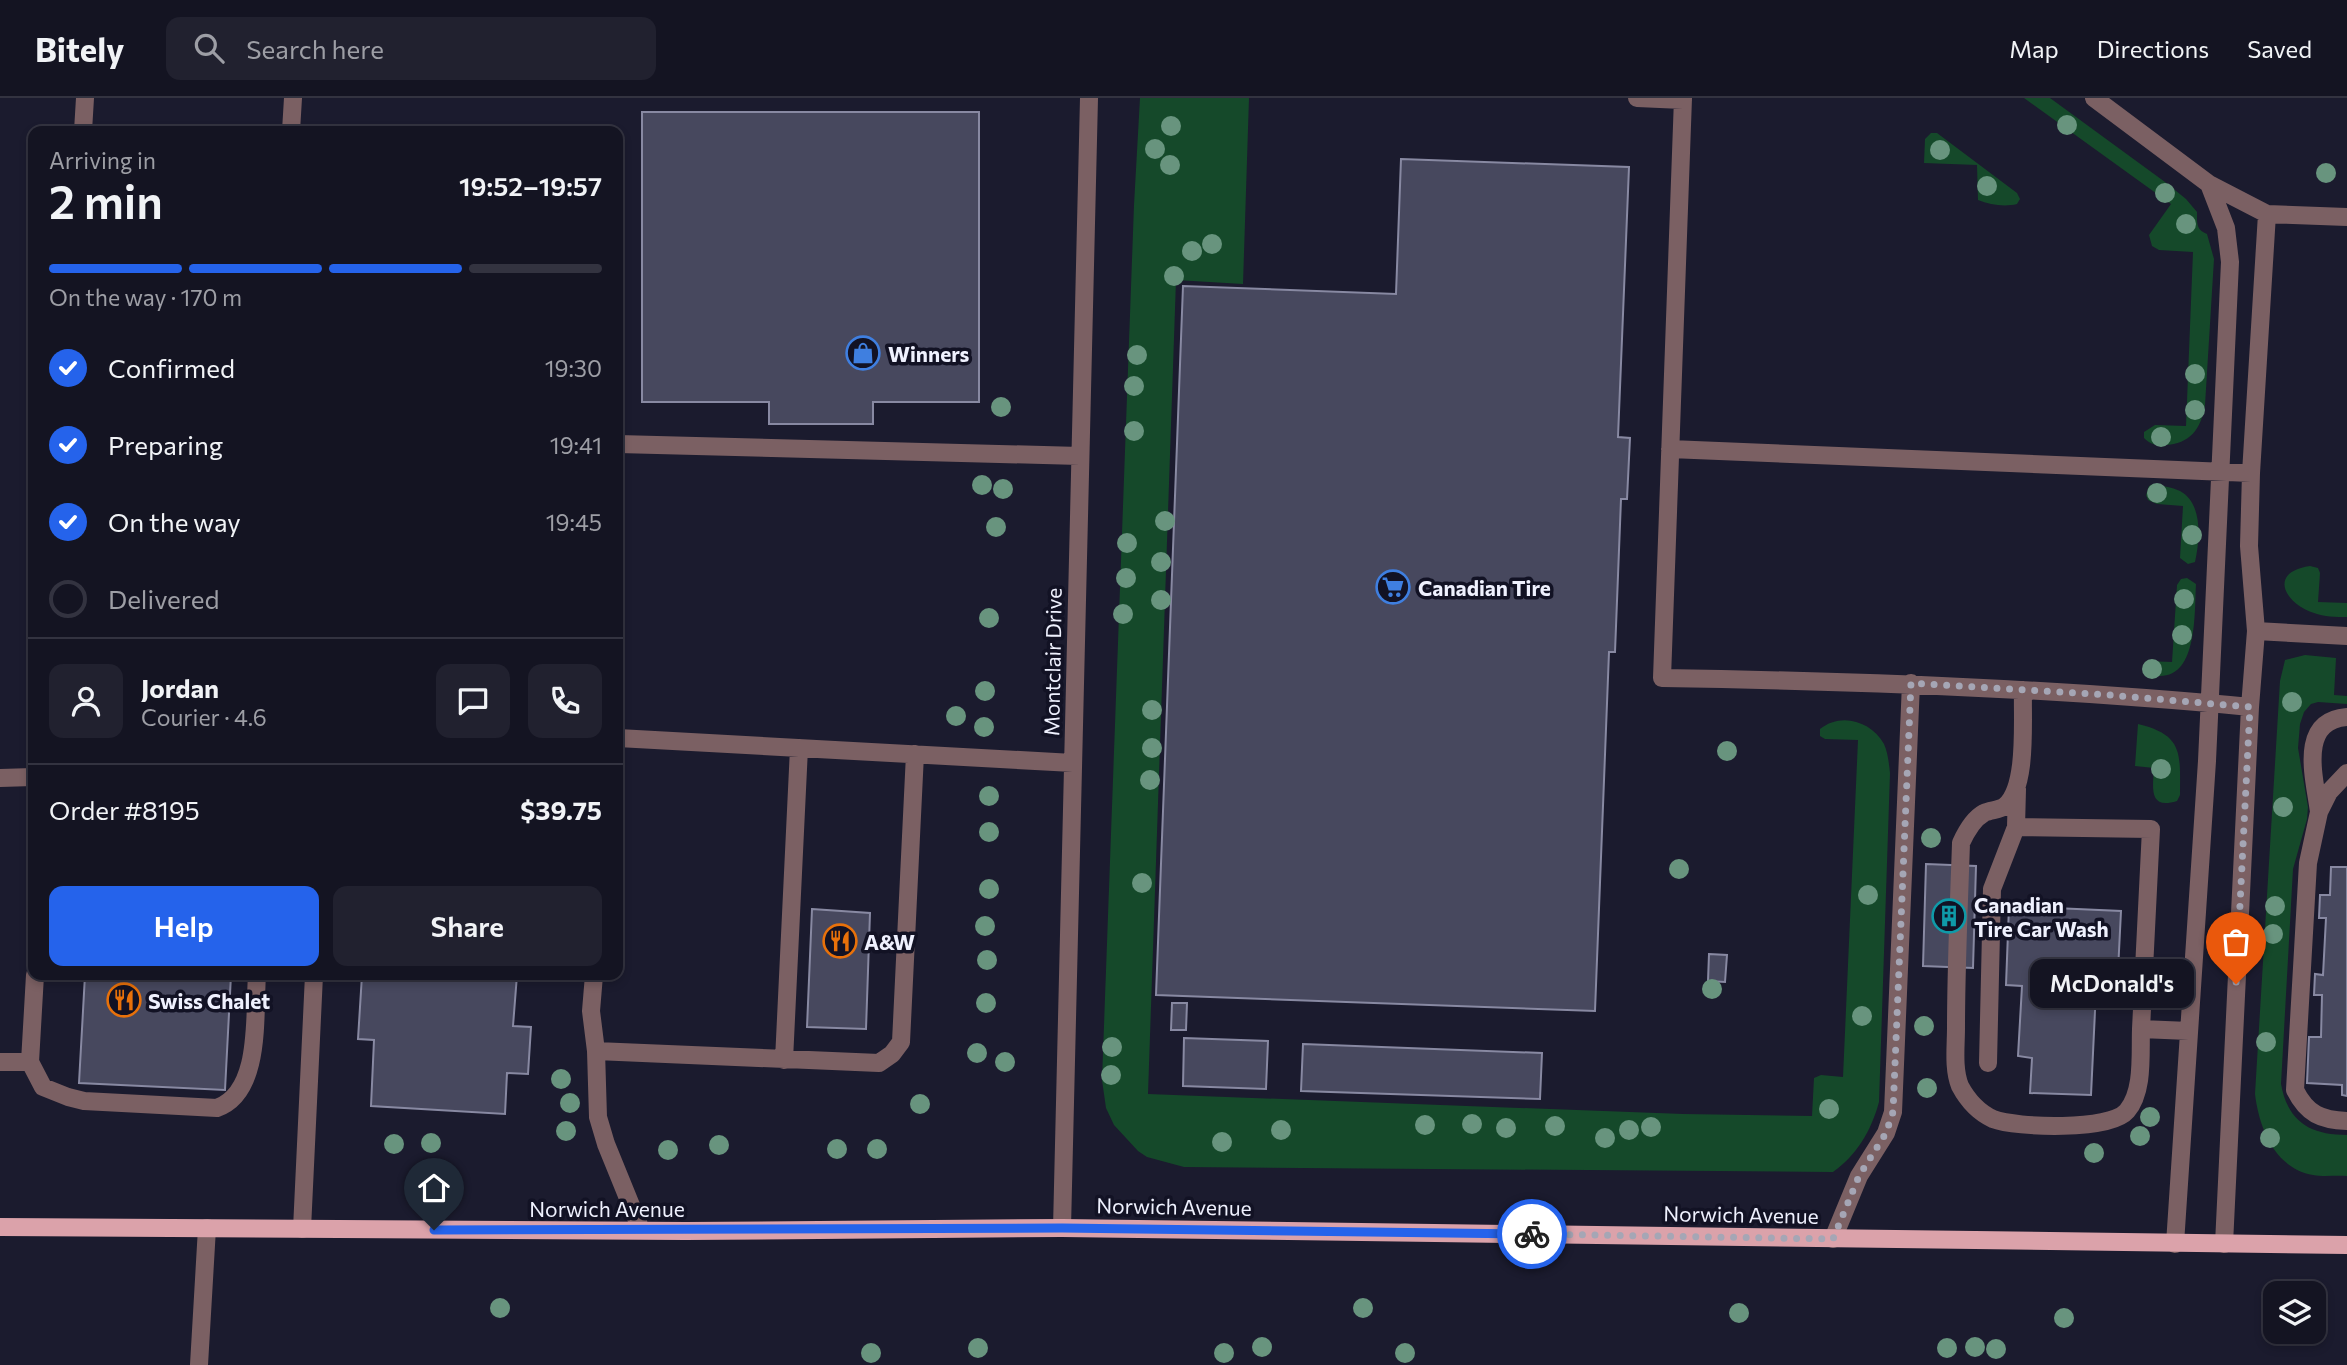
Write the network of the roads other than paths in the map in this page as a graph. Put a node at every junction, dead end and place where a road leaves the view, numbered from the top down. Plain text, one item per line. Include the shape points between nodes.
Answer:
1 (85, 98) edge
2 (293, 98) edge
3 (1089, 98) edge
4 (1637, 98) edge
5 (2094, 98) edge
6 (1683, 99) edge
7 (83, 126) edge
8 (290, 126) edge
9 (2209, 184) junction
10 (2267, 214) junction
11 (2347, 217) edge
12 (623, 444) edge
13 (1670, 449) junction
14 (1080, 456) junction
15 (2220, 472) junction
16 (2251, 473) junction
17 (2256, 631) junction
18 (2347, 636) edge
19 (1911, 683) junction
20 (2023, 690) junction
21 (2210, 703) junction
22 (2250, 707) junction
23 (2347, 718) edge
24 (623, 738) edge
25 (799, 748) junction
26 (915, 754) junction
27 (1073, 763) junction
28 (2347, 773) edge
29 (28, 777) edge
30 (0, 778) edge
31 (2017, 786) junction
32 (2319, 812) junction
33 (2016, 827) junction
34 (35, 980) edge
35 (257, 980) edge
36 (314, 980) edge
37 (594, 980) edge
38 (2141, 1029) junction
39 (2189, 1031) junction
40 (596, 1051) junction
41 (785, 1060) junction
42 (0, 1062) edge
43 (30, 1062) junction
44 (1988, 1063) dead end
45 (2347, 1121) edge
46 (0, 1227) edge
47 (207, 1228) junction
48 (1062, 1228) junction
49 (302, 1229) junction
50 (641, 1230) junction
51 (1833, 1239) junction
52 (2175, 1244) junction
53 (2224, 1244) junction
54 (2347, 1245) edge
55 (199, 1365) edge

1 - 7 street
2 - 8 street
3 - 14 street, Montclair Drive
4 - 6 street
5 - 9 street
6 - 13 street
9 - 10 street
9 - 15 street via 2226,228 2230,262
10 - 11 street
10 - 16 street
12 - 14 street
13 - 15 street
13 - 19 street via 1662,677
14 - 27 street, Montclair Drive
15 - 16 street
15 - 21 street
16 - 17 street via 2249,546
17 - 18 street
17 - 22 street
19 - 20 street
19 - 51 street via 1893,1112
20 - 21 street
20 - 31 street
21 - 22 street
21 - 39 street
22 - 53 street
23 - 32 street via 2336,718 2322,727 2314,741
24 - 25 street
25 - 26 street
25 - 41 street
26 - 27 street
26 - 41 street via 901,1042 879,1063
27 - 48 street, Montclair Drive
28 - 32 street via 2329,792
29 - 30 street
31 - 33 street
31 - 38 street via 2004,806 1982,814 1967,829 1961,843 1958,1082 1976,1108 2009,1124 2108,1123 2126,1113 2134,1099
32 - 45 street via 2308,863 2295,1090 2316,1114
33 - 38 street via 2151,829
33 - 44 street via 1992,889
34 - 43 street
35 - 43 street via 251,1063 237,1096 217,1108 84,1101 43,1087
36 - 49 street
37 - 40 street
38 - 39 street
39 - 52 street
40 - 41 street
40 - 50 street via 601,1130
42 - 43 street
46 - 47 main road, Norwich Avenue
47 - 49 main road, Norwich Avenue
47 - 55 street
48 - 50 main road, Norwich Avenue
48 - 51 main road, Norwich Avenue
49 - 50 main road, Norwich Avenue
51 - 52 main road, Norwich Avenue
52 - 53 main road, Norwich Avenue
53 - 54 main road, Norwich Avenue

